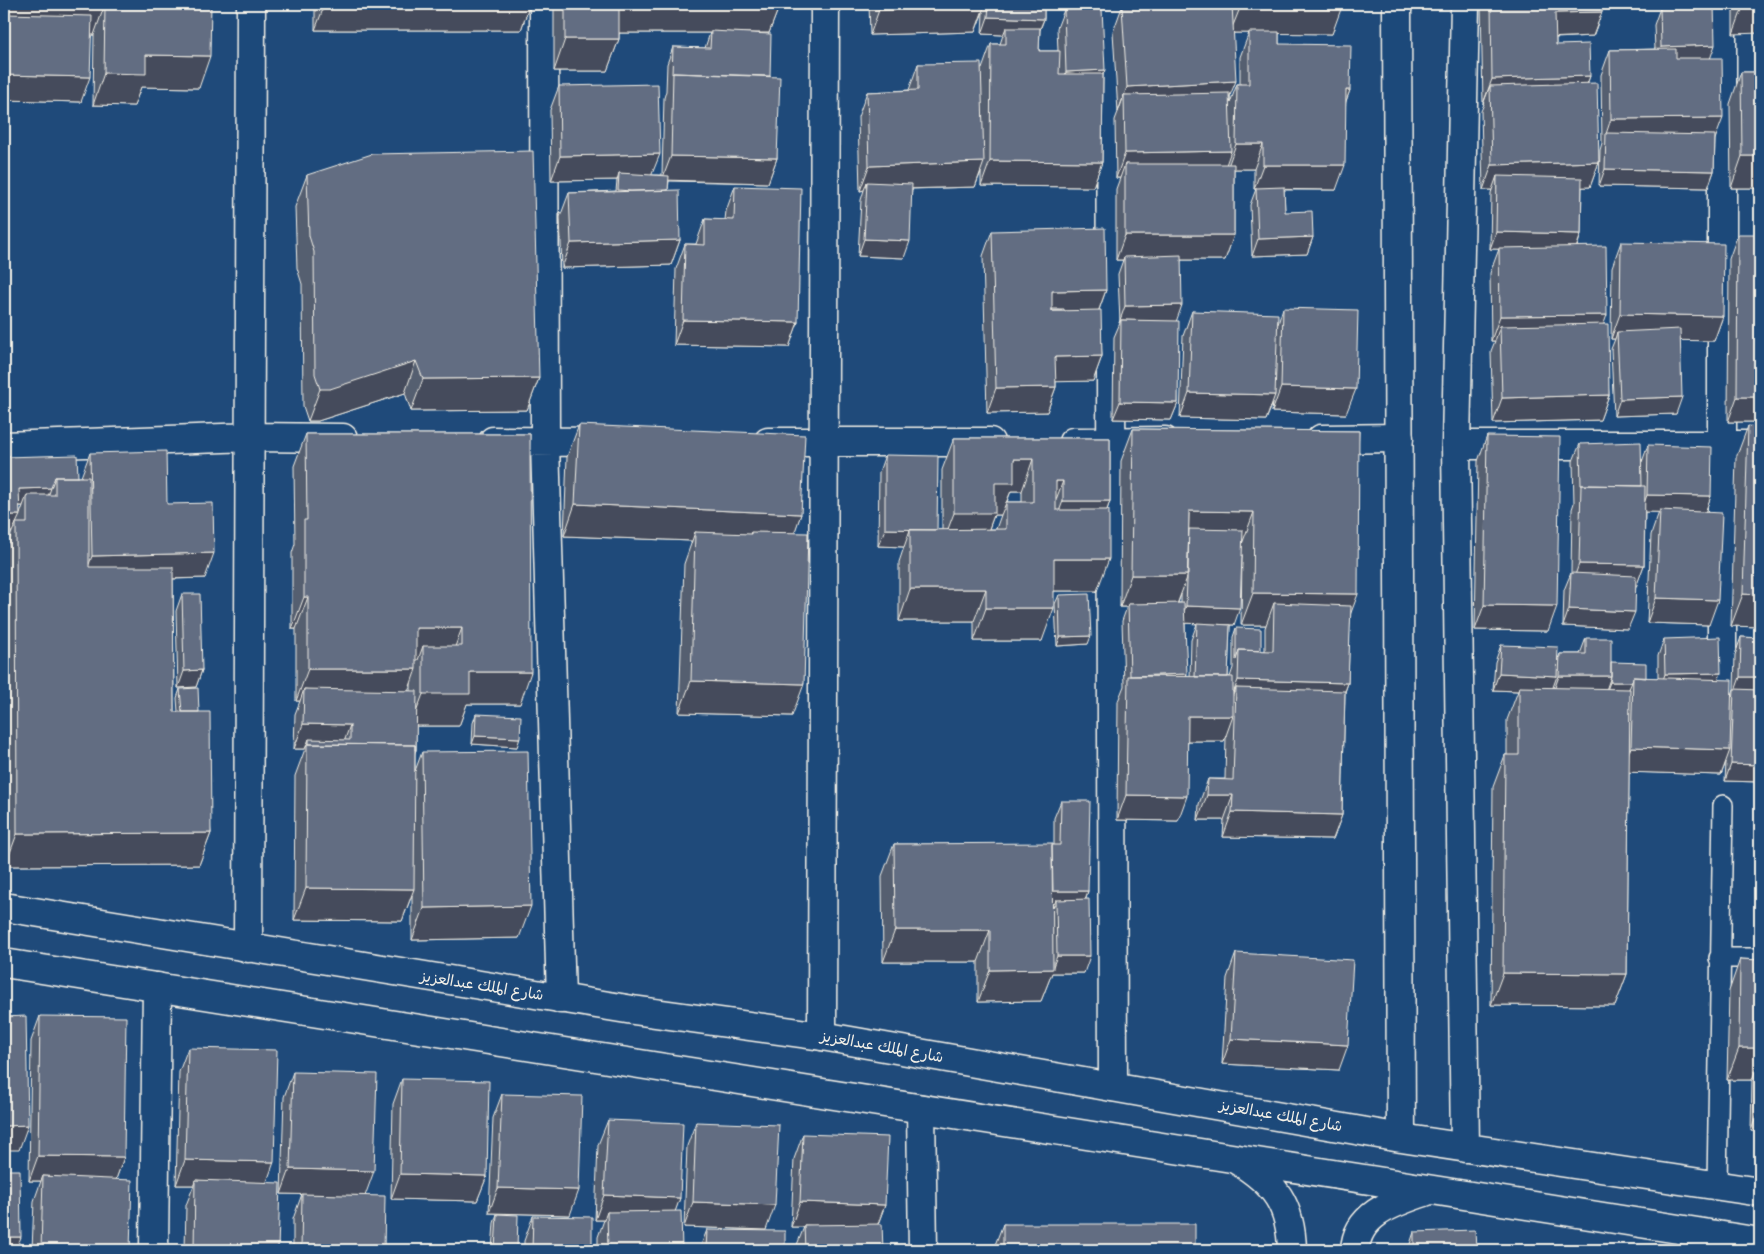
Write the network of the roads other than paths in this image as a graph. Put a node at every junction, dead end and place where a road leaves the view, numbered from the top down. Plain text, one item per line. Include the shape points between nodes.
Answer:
1 (251, 4) edge
2 (544, 4) edge
3 (826, 4) edge
4 (1110, 4) edge
5 (1397, 4) edge
6 (1465, 4) edge
7 (1722, 4) edge
8 (250, 436) junction
9 (1400, 438) junction
10 (368, 439) edge
11 (1300, 439) edge
12 (466, 440) edge
13 (1190, 440) edge
14 (545, 442) junction
15 (632, 442) edge
16 (738, 442) edge
17 (826, 442) junction
18 (1012, 442) edge
19 (1051, 442) edge
20 (1110, 442) junction
21 (1721, 444) junction
22 (1760, 444) edge
23 (1456, 445) junction
24 (4, 446) edge
25 (1722, 697) edge
26 (1723, 805) dead end
27 (4, 907) edge
28 (248, 948) junction
29 (1719, 958) junction
30 (1760, 958) edge
31 (4, 963) edge
32 (157, 987) junction
33 (561, 998) junction
34 (822, 1036) junction
35 (1114, 1087) junction
36 (921, 1110) junction
37 (1402, 1138) junction
38 (1465, 1148) junction
39 (1229, 1156) junction
40 (1717, 1186) junction
41 (1429, 1190) junction
42 (1760, 1192) edge
43 (1760, 1242) edge
44 (154, 1250) edge
45 (923, 1250) edge
46 (1292, 1250) edge
47 (1355, 1250) edge

1 - 8 street
2 - 14 street
3 - 17 street
4 - 20 street
5 - 9 street
6 - 23 street
7 - 21 street
8 - 10 street
8 - 24 street
8 - 28 street
9 - 11 street
9 - 37 street
12 - 14 street
13 - 20 street
14 - 15 street
14 - 33 street
16 - 17 street
17 - 18 street
17 - 34 street
19 - 20 street
20 - 35 street
21 - 22 street
21 - 23 street
21 - 25 street
23 - 38 street
26 - 29 lane
27 - 28 street, شارع الملك عبدالعزيز
28 - 33 street, شارع الملك عبدالعزيز
29 - 30 lane
29 - 40 lane
31 - 32 street
32 - 36 street
32 - 44 street
33 - 34 street, شارع الملك عبدالعزيز
34 - 35 street, شارع الملك عبدالعزيز
35 - 37 street, شارع الملك عبدالعزيز
36 - 39 street
36 - 45 street
37 - 38 street, شارع الملك عبدالعزيز
38 - 40 street, شارع الملك عبدالعزيز
39 - 41 street
39 - 46 street via 1258,1173 1274,1188 1292,1228
40 - 42 street, شارع الملك عبدالعزيز
41 - 43 street
41 - 47 street via 1382,1208 1358,1233

